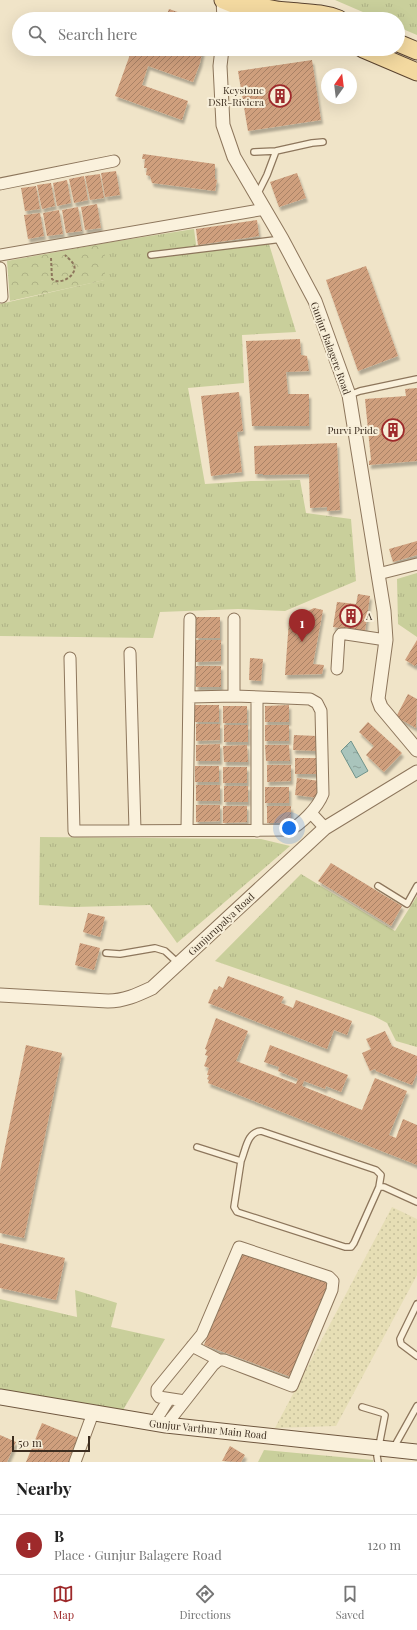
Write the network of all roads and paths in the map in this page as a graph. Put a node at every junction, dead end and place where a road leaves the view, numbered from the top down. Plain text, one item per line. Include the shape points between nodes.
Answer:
1 (223, 0) edge
2 (241, 0) edge
3 (224, 12) edge
4 (255, 12) edge
5 (317, 12) edge
6 (405, 47) edge
7 (417, 51) edge
8 (221, 56) edge
9 (379, 56) edge
10 (417, 72) edge
11 (323, 142) dead end
12 (276, 151) junction
13 (254, 152) dead end
14 (114, 161) dead end
15 (0, 184) edge
16 (256, 195) junction
17 (265, 209) junction
18 (282, 239) junction
19 (65, 254) dead end
20 (0, 255) edge
21 (151, 255) dead end
22 (51, 258) dead end
23 (0, 268) edge
24 (2, 297) dead end
25 (417, 379) edge
26 (349, 395) junction
27 (417, 564) edge
28 (378, 574) junction
29 (190, 619) dead end
30 (234, 619) dead end
31 (386, 640) junction
32 (130, 653) dead end
33 (70, 658) dead end
34 (337, 669) dead end
35 (234, 696) junction
36 (190, 697) junction
37 (256, 697) junction
38 (417, 750) edge
39 (417, 772) edge
40 (311, 813) junction
41 (324, 828) junction
42 (187, 829) junction
43 (135, 830) junction
44 (256, 831) junction
45 (378, 886) dead end
46 (417, 886) edge
47 (106, 953) dead end
48 (179, 964) junction
49 (0, 995) edge
50 (197, 1148) dead end
51 (241, 1161) junction
52 (379, 1188) junction
53 (417, 1202) edge
54 (417, 1304) edge
55 (192, 1346) junction
56 (417, 1356) edge
57 (218, 1360) junction
58 (0, 1397) edge
59 (169, 1399) junction
60 (184, 1401) junction
61 (417, 1406) edge
62 (362, 1407) dead end
63 (93, 1413) junction
64 (160, 1424) junction
65 (386, 1448) junction
66 (413, 1453) edge
67 (76, 1462) edge
68 (378, 1462) edge

1 - 3 street
1 - 4 main road
2 - 5 main road via 273,10
6 - 7 main road
8 - 16 street, Gunjur Balagere Road via 223,125 234,157
9 - 10 main road
11 - 12 lane
12 - 13 lane
12 - 16 lane
14 - 15 street
16 - 17 street, Gunjur Balagere Road
17 - 18 street, Gunjur Balagere Road
17 - 20 street
18 - 21 lane
18 - 26 street, Gunjur Balagere Road via 315,301
19 - 22 path via 74,264 74,269 67,279 60,281 52,279
23 - 24 street
25 - 26 lane via 360,390
26 - 28 street, Gunjur Balagere Road
27 - 28 street
28 - 31 street, Gunjur Balagere Road
29 - 36 street
30 - 35 street
31 - 34 street via 341,634
31 - 38 street, Gunjur Balagere Road via 378,698 381,706
32 - 43 street
33 - 43 street via 74,831
35 - 36 street
35 - 37 street
36 - 42 street
37 - 40 street via 310,699 317,703 322,711 323,794
37 - 44 street
39 - 41 street, Gunjurupalya Road
40 - 41 street
40 - 44 street via 288,830
41 - 48 street, Gunjurupalya Road
42 - 43 street
42 - 44 street
45 - 46 lane via 406,904
47 - 48 lane via 120,954 155,948 165,951
48 - 49 street, Gunjurupalya Road via 152,988 134,997 117,1001
50 - 51 lane
51 - 52 lane via 251,1135 261,1130 376,1170 381,1175
51 - 52 lane via 234,1207 237,1212 345,1247 354,1244
52 - 53 lane via 384,1187
54 - 56 lane via 400,1339 401,1344
55 - 57 street
55 - 57 street via 202,1334 239,1247 333,1281 332,1290 292,1386
55 - 59 street via 157,1389 159,1397
57 - 60 street
58 - 63 main road, Gunjur Varthur Main Road
59 - 60 street
59 - 64 street
60 - 64 street
61 - 65 lane
62 - 65 lane via 385,1415
63 - 64 main road, Gunjur Varthur Main Road
63 - 67 street
64 - 65 main road, Gunjur Varthur Main Road
65 - 66 main road, Gunjur Varthur Main Road
65 - 68 lane

